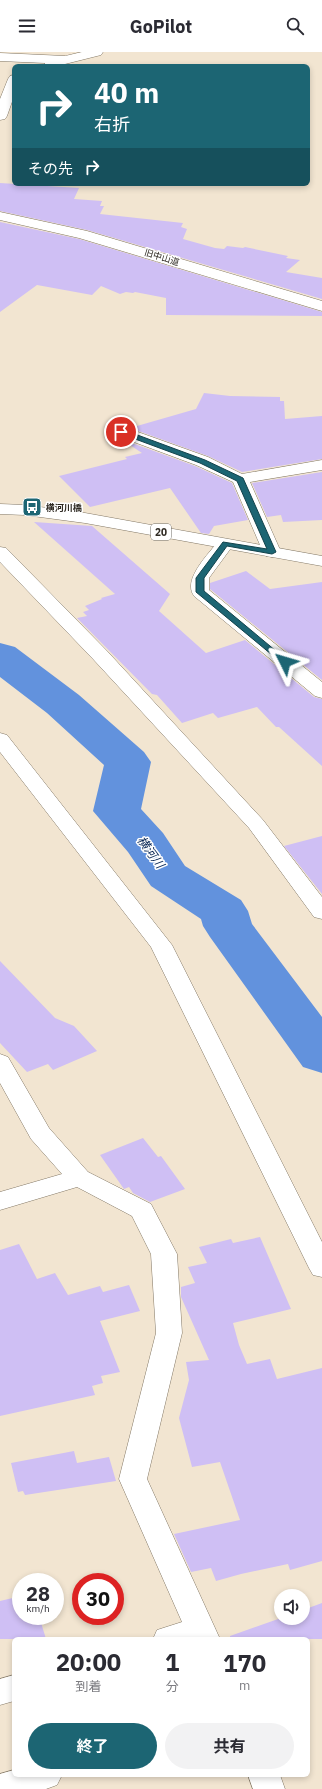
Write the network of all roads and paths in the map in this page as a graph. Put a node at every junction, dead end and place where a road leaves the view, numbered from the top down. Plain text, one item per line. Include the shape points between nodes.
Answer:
1 (97, 52) edge
2 (0, 57) edge
3 (64, 60) junction
4 (50, 64) edge
5 (12, 84) edge
6 (0, 116) edge
7 (0, 216) edge
8 (322, 306) edge
9 (121, 432) dead end
10 (322, 465) edge
11 (240, 479) junction
12 (0, 509) edge
13 (225, 544) junction
14 (0, 552) edge
15 (272, 552) junction
16 (322, 561) edge
17 (322, 692) edge
18 (0, 739) edge
19 (322, 912) edge
20 (0, 1062) edge
21 (79, 1178) junction
22 (0, 1200) edge
23 (322, 1268) edge
24 (203, 1634) edge
25 (182, 1637) edge
26 (12, 1689) edge
27 (0, 1692) edge
28 (39, 1777) edge
29 (265, 1777) edge
30 (0, 1788) edge
31 (270, 1789) edge

1 - 3 main road
2 - 3 main road
3 - 4 main road
5 - 6 main road
7 - 8 main road, 旧中山道 via 82,234
9 - 11 main road via 202,461
10 - 11 main road
11 - 15 main road
12 - 13 main road, 20 via 85,518
13 - 15 main road, 20
13 - 17 main road via 200,578 200,592
14 - 19 main road via 100,655 256,824
15 - 16 main road, 20
18 - 23 main road via 161,945
20 - 21 main road via 40,1132
21 - 22 main road
21 - 24 main road via 142,1210 164,1254 169,1333 133,1478
24 - 25 main road
26 - 27 main road
28 - 30 main road
29 - 31 main road

